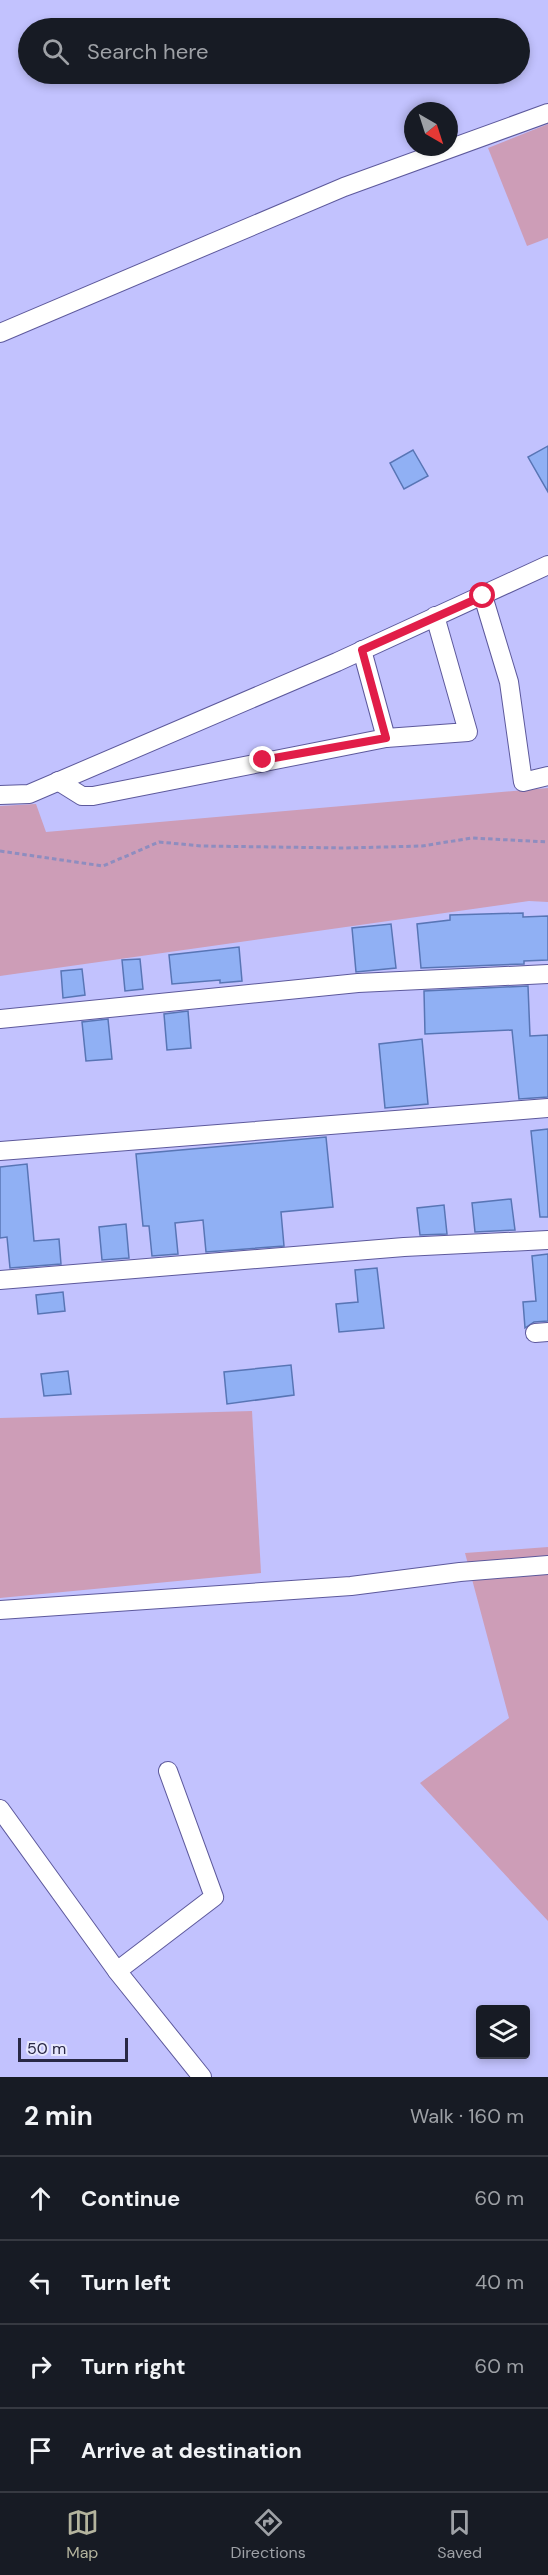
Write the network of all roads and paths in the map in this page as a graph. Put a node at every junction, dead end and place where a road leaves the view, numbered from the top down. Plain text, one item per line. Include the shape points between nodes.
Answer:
1 (548, 112) edge
2 (0, 333) edge
3 (548, 564) edge
4 (483, 596) junction
5 (435, 616) junction
6 (362, 650) junction
7 (386, 738) junction
8 (548, 776) edge
9 (58, 781) junction
10 (0, 795) edge
11 (548, 842) edge
12 (0, 851) edge
13 (548, 974) edge
14 (0, 1019) edge
15 (548, 1108) edge
16 (0, 1151) edge
17 (548, 1240) edge
18 (0, 1280) edge
19 (548, 1566) edge
20 (0, 1610) edge
21 (168, 1771) dead end
22 (0, 1809) edge
23 (117, 1971) junction
24 (202, 2077) edge

1 - 2 street via 344,187
3 - 4 street
4 - 5 street
4 - 8 street via 508,682 524,782
5 - 6 street
5 - 7 street via 468,732
6 - 7 street
6 - 9 street
7 - 9 street via 93,796 82,796
9 - 10 street via 29,794
11 - 12 path via 472,838 422,846 345,848 159,842 103,866
13 - 14 street via 358,983
15 - 16 street
17 - 18 street via 404,1247
19 - 20 street via 329,1587
21 - 23 street via 214,1897
22 - 23 street
23 - 24 street

